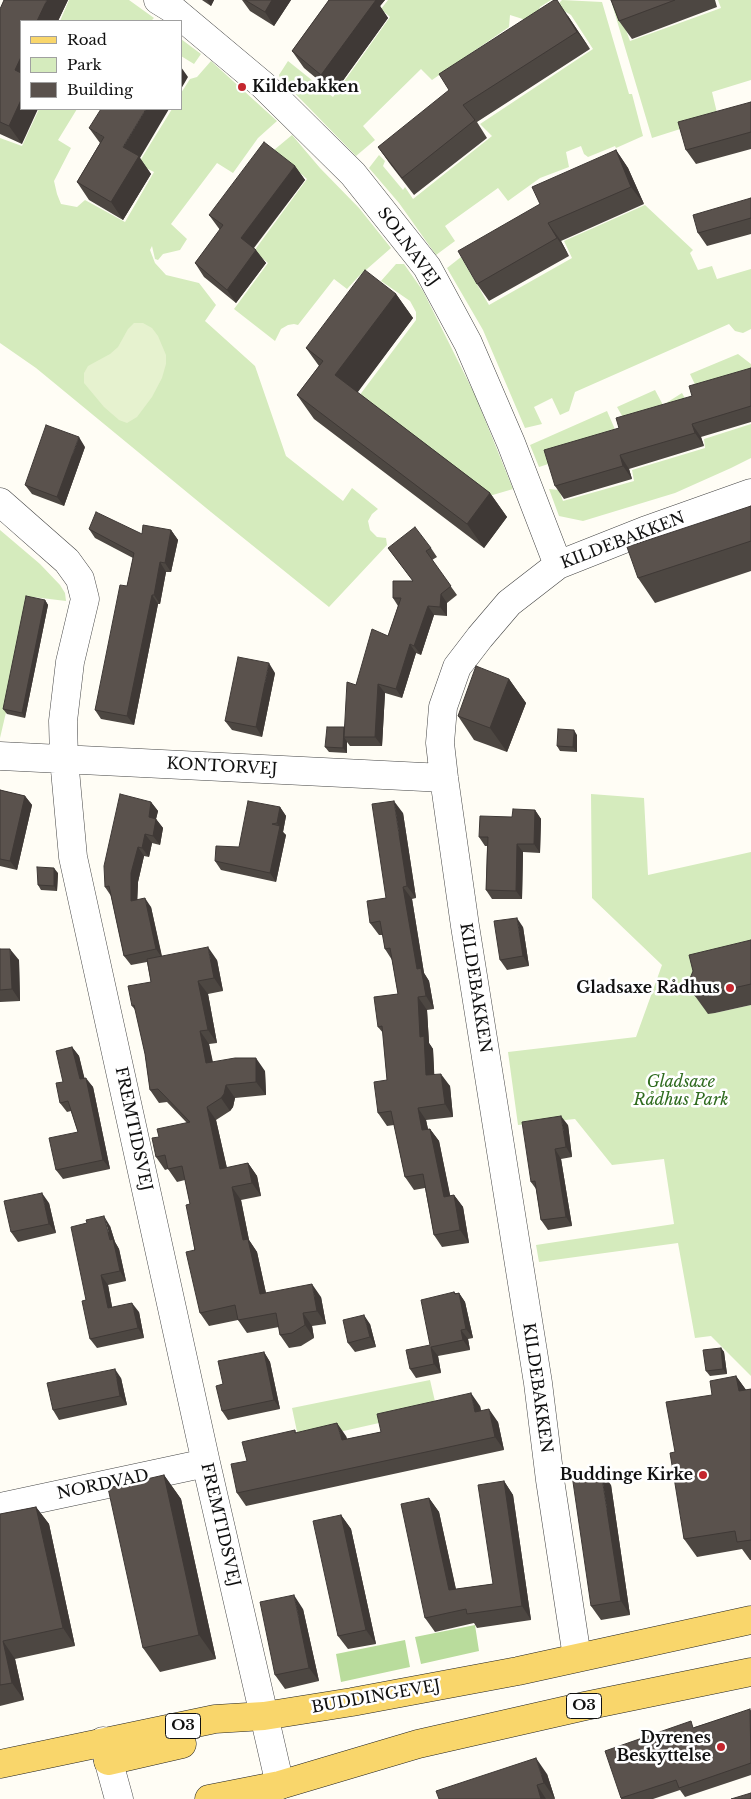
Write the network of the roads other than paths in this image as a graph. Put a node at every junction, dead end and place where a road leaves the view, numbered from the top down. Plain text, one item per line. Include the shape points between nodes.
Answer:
1 (158, 0) edge
2 (751, 493) edge
3 (0, 502) edge
4 (558, 564) junction
5 (0, 756) edge
6 (64, 759) junction
7 (444, 778) junction
8 (206, 1462) junction
9 (0, 1507) edge
10 (751, 1620) edge
11 (577, 1657) junction
12 (751, 1672) edge
13 (264, 1716) junction
14 (105, 1751) junction
15 (0, 1764) edge
16 (280, 1785) junction
17 (119, 1799) edge
18 (209, 1799) edge

1 - 4 street, SOLNAVEJ via 263,85 353,174 427,267 468,343
2 - 4 street, KILDEBAKKEN
3 - 6 street, FREMTIDSVEJ via 67,561 80,579 85,599 70,662 62,721
4 - 7 street, KILDEBAKKEN via 509,603 457,667 443,707 440,743
5 - 6 street, KONTORVEJ
6 - 7 street, KONTORVEJ
6 - 8 street, FREMTIDSVEJ via 73,857
7 - 11 street, KILDEBAKKEN
8 - 9 street, NORDVAD
8 - 13 street, FREMTIDSVEJ
10 - 11 main road, BUDDINGEVEJ / O3
11 - 13 main road, BUDDINGEVEJ / O3 via 518,1671
12 - 16 main road, O3 via 418,1744
13 - 14 main road, BUDDINGEVEJ / O3 via 215,1720
13 - 16 street, FREMTIDSVEJ
14 - 15 main road, BUDDINGEVEJ / O3
14 - 17 street
16 - 18 main road, O3

